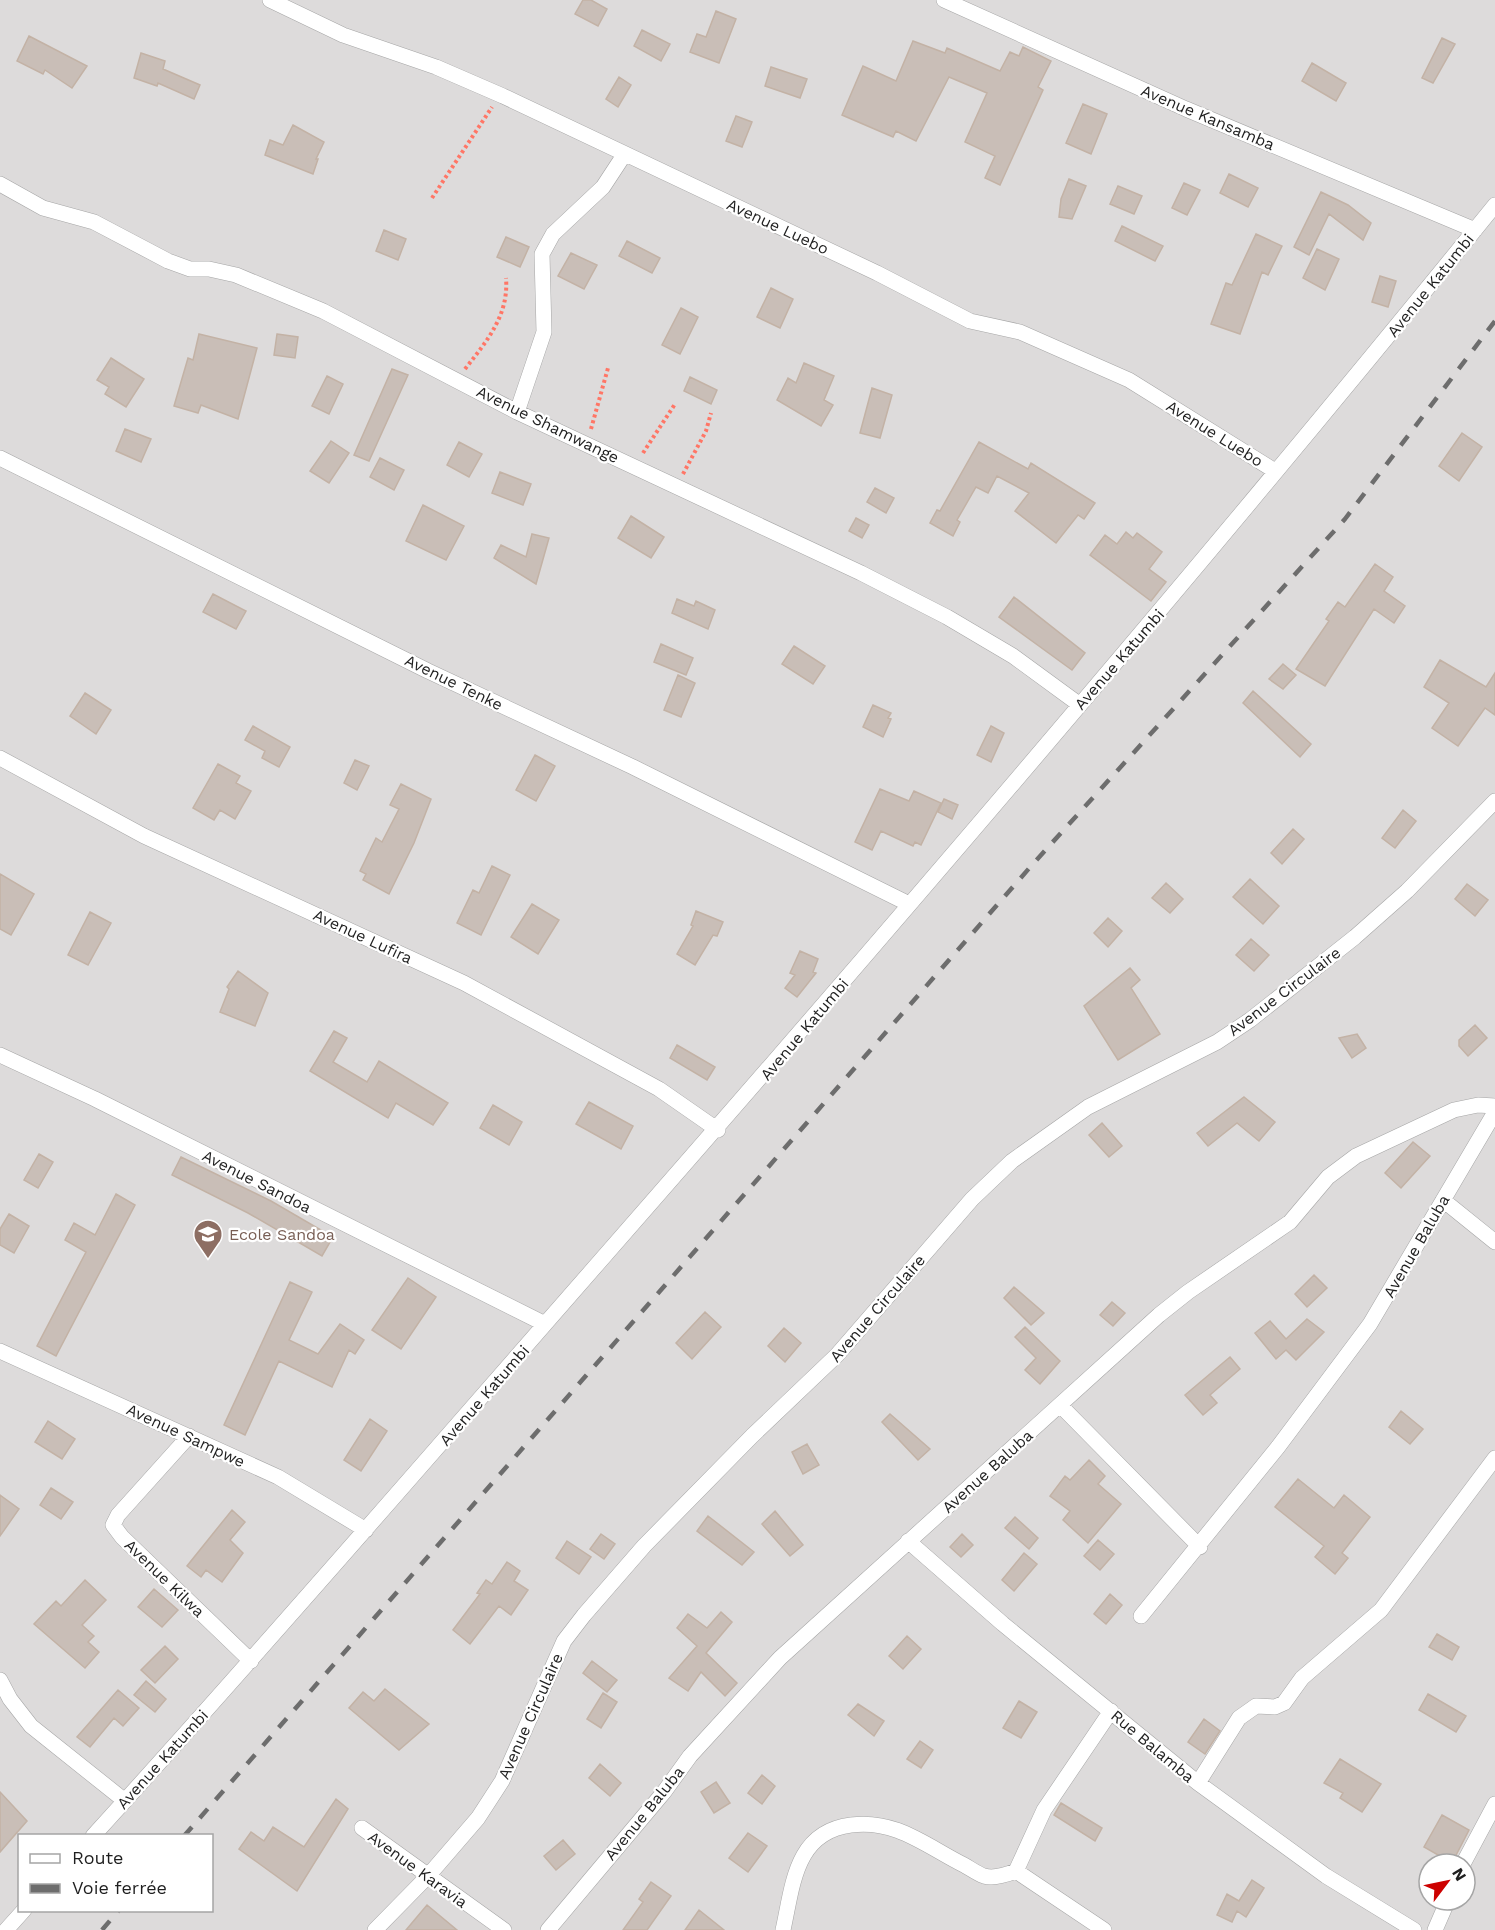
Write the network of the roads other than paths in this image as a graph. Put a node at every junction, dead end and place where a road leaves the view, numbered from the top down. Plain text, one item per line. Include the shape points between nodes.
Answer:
1 (270, 0) edge
2 (944, 0) edge
3 (624, 155) junction
4 (0, 184) edge
5 (1495, 205) edge
6 (1474, 230) junction
7 (517, 412) junction
8 (0, 458) edge
9 (1275, 471) junction
10 (1080, 705) junction
11 (0, 758) edge
12 (1495, 801) edge
13 (909, 904) junction
14 (0, 1055) edge
15 (1495, 1106) edge
16 (1495, 1112) edge
17 (718, 1130) junction
18 (1443, 1200) junction
19 (1495, 1242) edge
20 (545, 1324) junction
21 (0, 1351) edge
22 (1060, 1405) junction
23 (189, 1436) junction
24 (1495, 1458) edge
25 (366, 1530) junction
26 (908, 1540) junction
27 (1200, 1547) junction
28 (1141, 1616) dead end
29 (251, 1661) junction
30 (0, 1680) edge
31 (1112, 1711) junction
32 (1198, 1783) junction
33 (125, 1800) junction
34 (1495, 1804) edge
35 (362, 1828) dead end
36 (95, 1834) edge
37 (1470, 1852) edge
38 (1016, 1871) junction
39 (428, 1876) junction
40 (23, 1912) edge
41 (1443, 1912) edge
42 (6, 1930) edge
43 (375, 1930) edge
44 (504, 1930) edge
45 (548, 1930) edge
46 (783, 1930) edge
47 (1104, 1930) edge
48 (1414, 1930) edge
49 (1435, 1930) edge

1 - 3 street, Avenue Luebo via 343,34 503,96
2 - 6 street, Avenue Kansamba via 1185,109
3 - 7 street via 603,187 553,234 542,255 544,332
3 - 9 street, Avenue Luebo via 866,267 970,321 1020,332 1129,380
4 - 7 street, Avenue Shamwange via 43,208 94,222 168,261 190,269 236,275 276,289
5 - 6 street, Avenue Katumbi
6 - 9 street, Avenue Katumbi
7 - 10 street, Avenue Shamwange via 947,617 1013,656
8 - 13 street, Avenue Tenke
9 - 10 street, Avenue Katumbi
10 - 13 street, Avenue Katumbi
11 - 17 street, Avenue Lufira via 144,836 464,983 650,1084
12 - 39 street, Avenue Circulaire via 1355,938 1250,1020 1088,1107 1012,1161 972,1199 837,1355 644,1546 584,1615 564,1641 502,1781 478,1818
13 - 17 street, Avenue Katumbi
14 - 20 street, Avenue Sandoa via 96,1099
15 - 22 street, Avenue Baluba via 1454,1110 1356,1156 1328,1177 1290,1221 1188,1292
16 - 18 street, Avenue Baluba
17 - 20 street, Avenue Katumbi
18 - 19 street
18 - 27 street, Avenue Baluba via 1370,1324
20 - 25 street, Avenue Katumbi
21 - 23 street, Avenue Sampwe
22 - 26 street, Avenue Baluba
22 - 27 street
23 - 25 street, Avenue Sampwe via 278,1477
23 - 29 street, Avenue Kilwa via 113,1525
24 - 32 street via 1381,1610 1302,1678 1284,1703 1275,1707 1256,1706 1239,1718
25 - 29 street, Avenue Katumbi
26 - 31 street, Rue Balamba via 1003,1624
26 - 45 street, Avenue Baluba via 780,1658 731,1709
27 - 28 street, Avenue Baluba
29 - 33 street, Avenue Katumbi
30 - 33 street via 31,1726
31 - 32 street, Rue Balamba
31 - 38 street via 1044,1810
32 - 48 street, Rue Balamba via 1326,1876
33 - 36 street, Avenue Katumbi
34 - 37 street
35 - 39 street, Avenue Karavia
38 - 46 street via 986,1876 891,1826 869,1823 837,1827 811,1842 796,1869
38 - 47 street
39 - 43 street, Avenue Circulaire
39 - 44 street, Avenue Karavia
40 - 42 street
41 - 49 street

